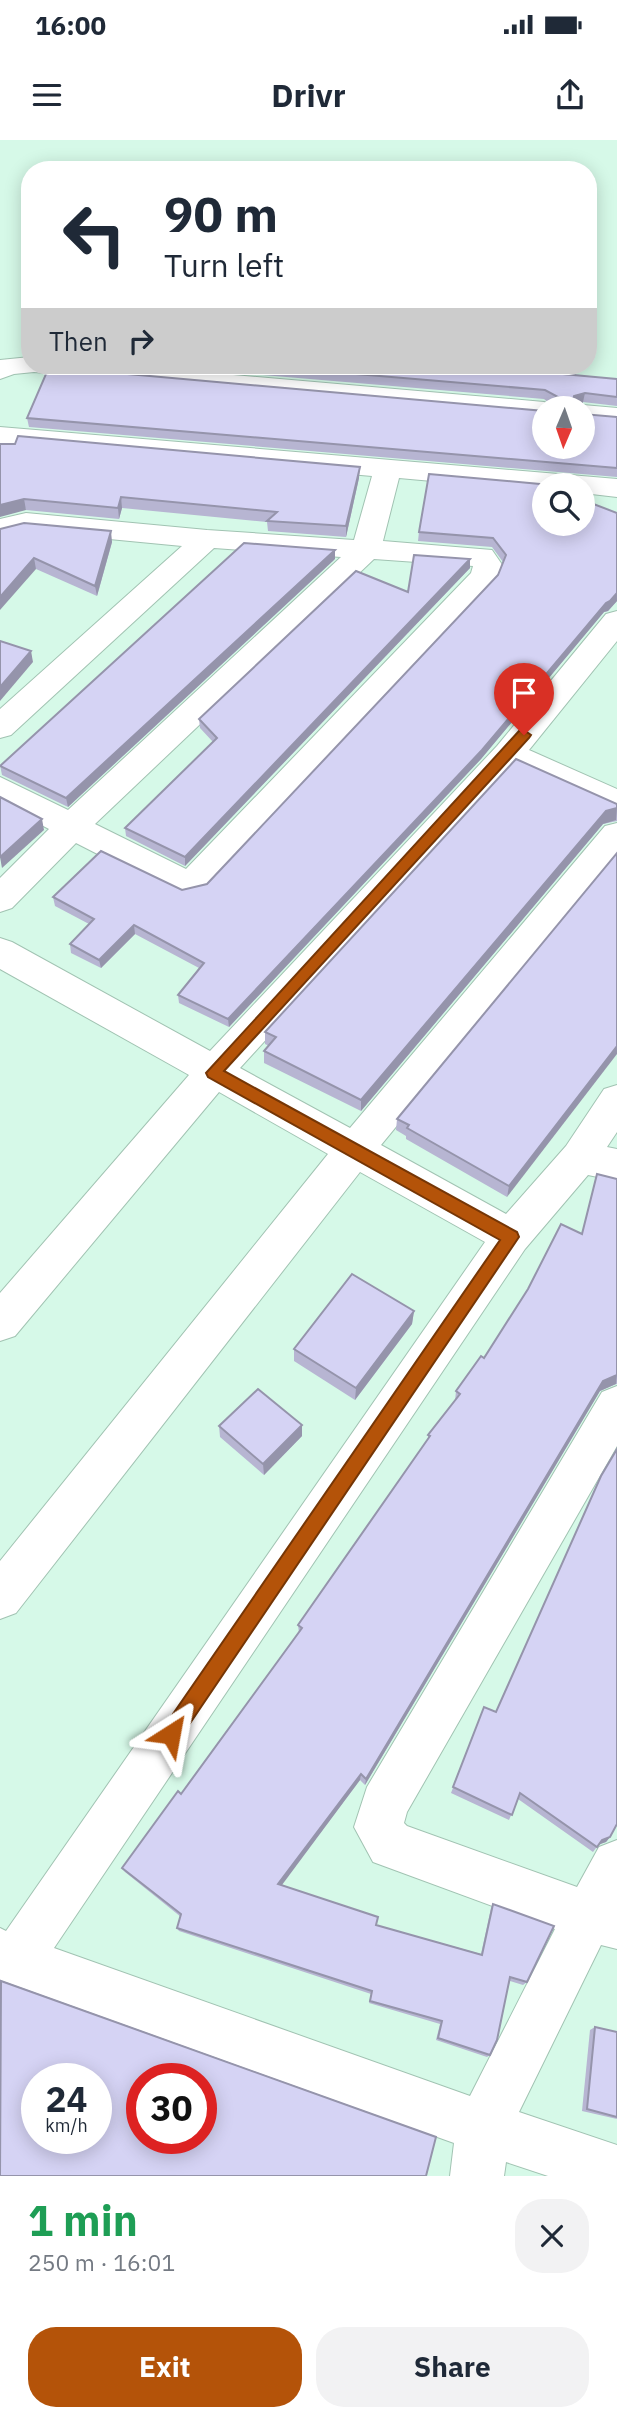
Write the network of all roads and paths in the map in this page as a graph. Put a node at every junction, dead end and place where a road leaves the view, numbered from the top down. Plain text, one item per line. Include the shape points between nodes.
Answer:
1 (21, 365) edge
2 (0, 371) edge
3 (145, 375) edge
4 (532, 409) edge
5 (595, 414) edge
6 (617, 416) edge
7 (0, 435) edge
8 (388, 468) junction
9 (532, 481) edge
10 (595, 486) edge
11 (617, 488) edge
12 (0, 530) edge
13 (207, 539) junction
14 (366, 550) junction
15 (617, 621) edge
16 (0, 727) edge
17 (508, 754) junction
18 (0, 789) edge
19 (617, 803) edge
20 (72, 826) junction
21 (617, 835) edge
22 (0, 899) edge
23 (0, 952) edge
24 (214, 1073) junction
25 (617, 1100) edge
26 (355, 1149) junction
27 (599, 1161) edge
28 (511, 1237) junction
29 (0, 1323) edge
30 (617, 1406) edge
31 (0, 1597) edge
32 (617, 1865) edge
33 (602, 1920) edge
34 (8, 1957) edge
35 (480, 2152) edge
36 (617, 2172) edge

1 - 2 street
3 - 4 street
5 - 6 street
7 - 8 street
8 - 9 street
8 - 14 street
10 - 11 street
12 - 13 street via 26,523
13 - 14 street
13 - 16 street
14 - 20 street
14 - 20 street via 482,557 488,566 485,576 194,882 184,883
15 - 17 street
17 - 19 street
17 - 24 street
18 - 20 street
20 - 22 street
21 - 26 street
23 - 24 street
24 - 26 street
24 - 29 street
25 - 27 street
26 - 28 street
26 - 31 street
27 - 28 street
28 - 34 street
30 - 33 street via 384,1804 379,1827 390,1845
32 - 33 street
33 - 35 street
34 - 35 street
35 - 36 street

